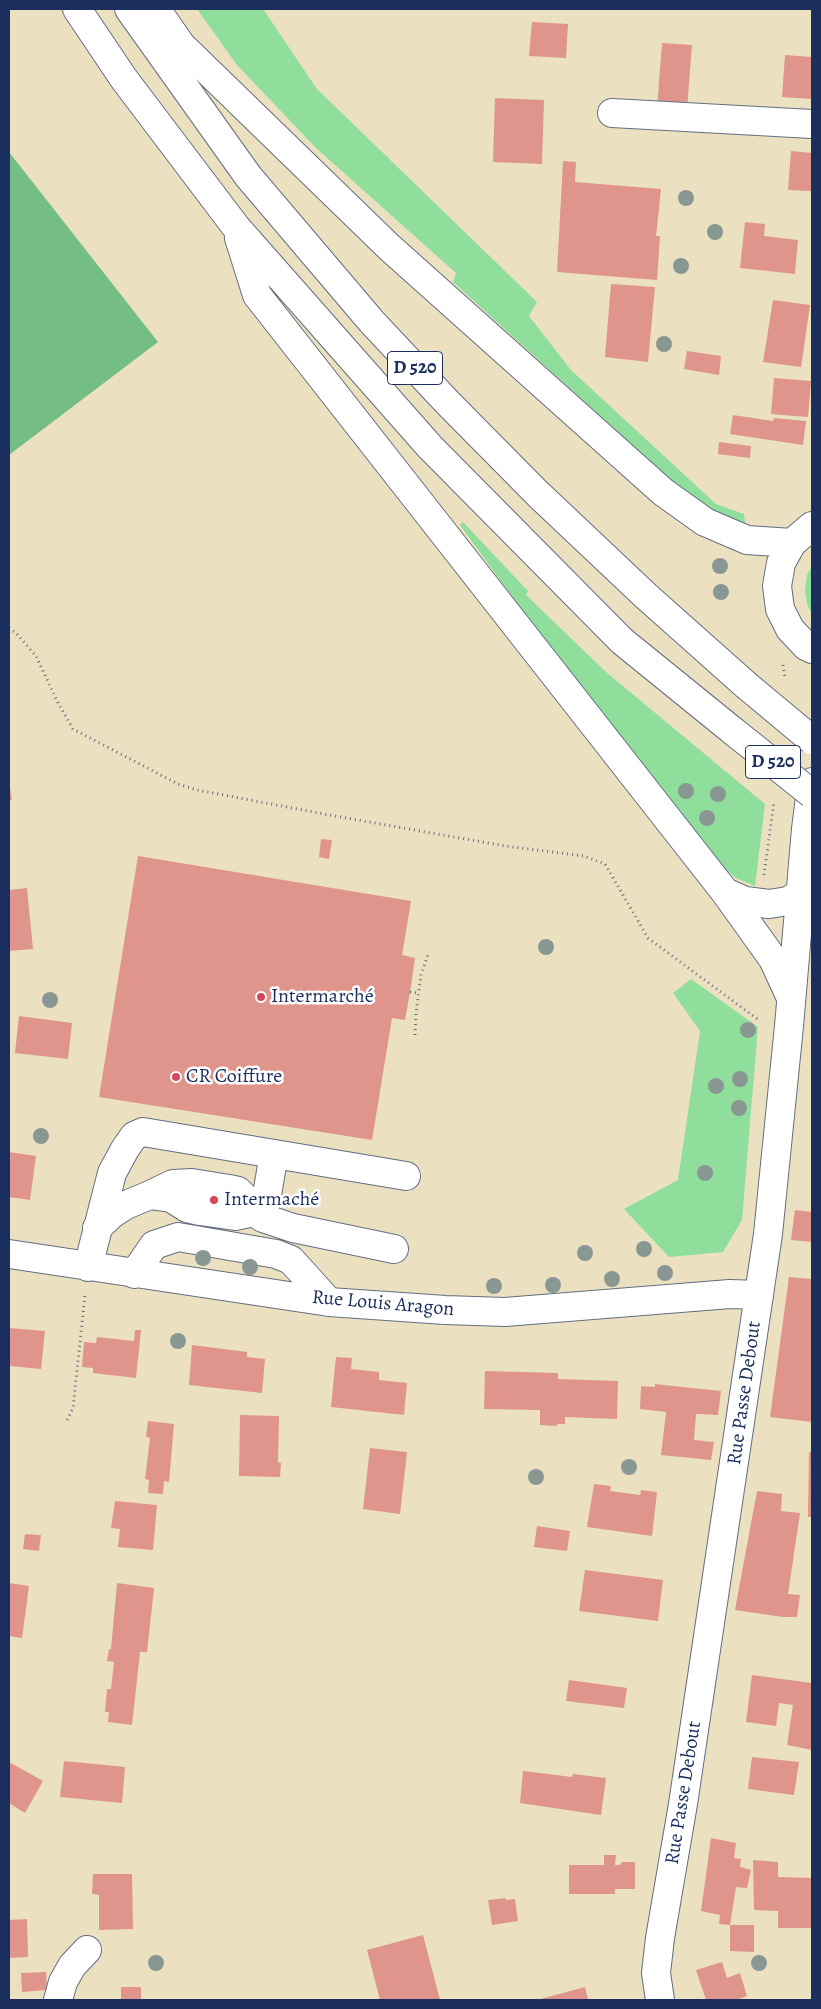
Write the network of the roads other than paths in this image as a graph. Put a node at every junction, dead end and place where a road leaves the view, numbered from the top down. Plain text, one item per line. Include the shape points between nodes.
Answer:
1 (77, 9) edge
2 (129, 9) edge
3 (156, 9) edge
4 (612, 113) dead end
5 (812, 124) edge
6 (236, 227) junction
7 (802, 535) edge
8 (812, 649) edge
9 (812, 740) edge
10 (812, 782) edge
11 (812, 794) edge
12 (725, 892) junction
13 (804, 911) edge
14 (802, 1004) edge
15 (274, 1154) junction
16 (406, 1176) dead end
17 (258, 1215) junction
18 (97, 1228) junction
19 (394, 1249) dead end
20 (9, 1254) edge
21 (88, 1267) junction
22 (134, 1274) junction
23 (759, 1295) junction
24 (329, 1302) junction
25 (86, 1950) dead end
26 (58, 2000) edge
27 (660, 2000) edge

1 - 6 main road, D 520 via 124,78
2 - 9 main road, D 520, bridge via 248,176 372,322 538,494 646,596
3 - 7 main road via 181,45 389,247 662,492 705,522 747,540
4 - 5 main road
6 - 11 main road, D 520, bridge via 430,448 622,642
6 - 12 main road via 257,295
7 - 8 main road via 781,564 777,586 780,609 790,629
10 - 13 main road, Rue Passe Debout via 806,830
12 - 13 main road via 745,901 770,904 788,901
12 - 14 main road
13 - 14 main road, Rue Passe Debout
14 - 23 main road, Rue Passe Debout via 777,1025 768,1234
15 - 16 main road
15 - 17 main road
15 - 18 main road via 143,1132 134,1136 112,1173
17 - 18 main road via 238,1191 204,1184 173,1184 126,1205
17 - 19 main road via 293,1228
18 - 21 main road
20 - 21 main road, Rue Louis Aragon
21 - 22 main road, Rue Louis Aragon
22 - 24 main road, Rue Louis Aragon
22 - 24 main road via 154,1245 178,1237 276,1254 291,1260
23 - 24 main road, Rue Louis Aragon via 720,1294 505,1312
23 - 27 main road, Rue Passe Debout via 660,1938 656,1973
25 - 26 main road via 63,1982

